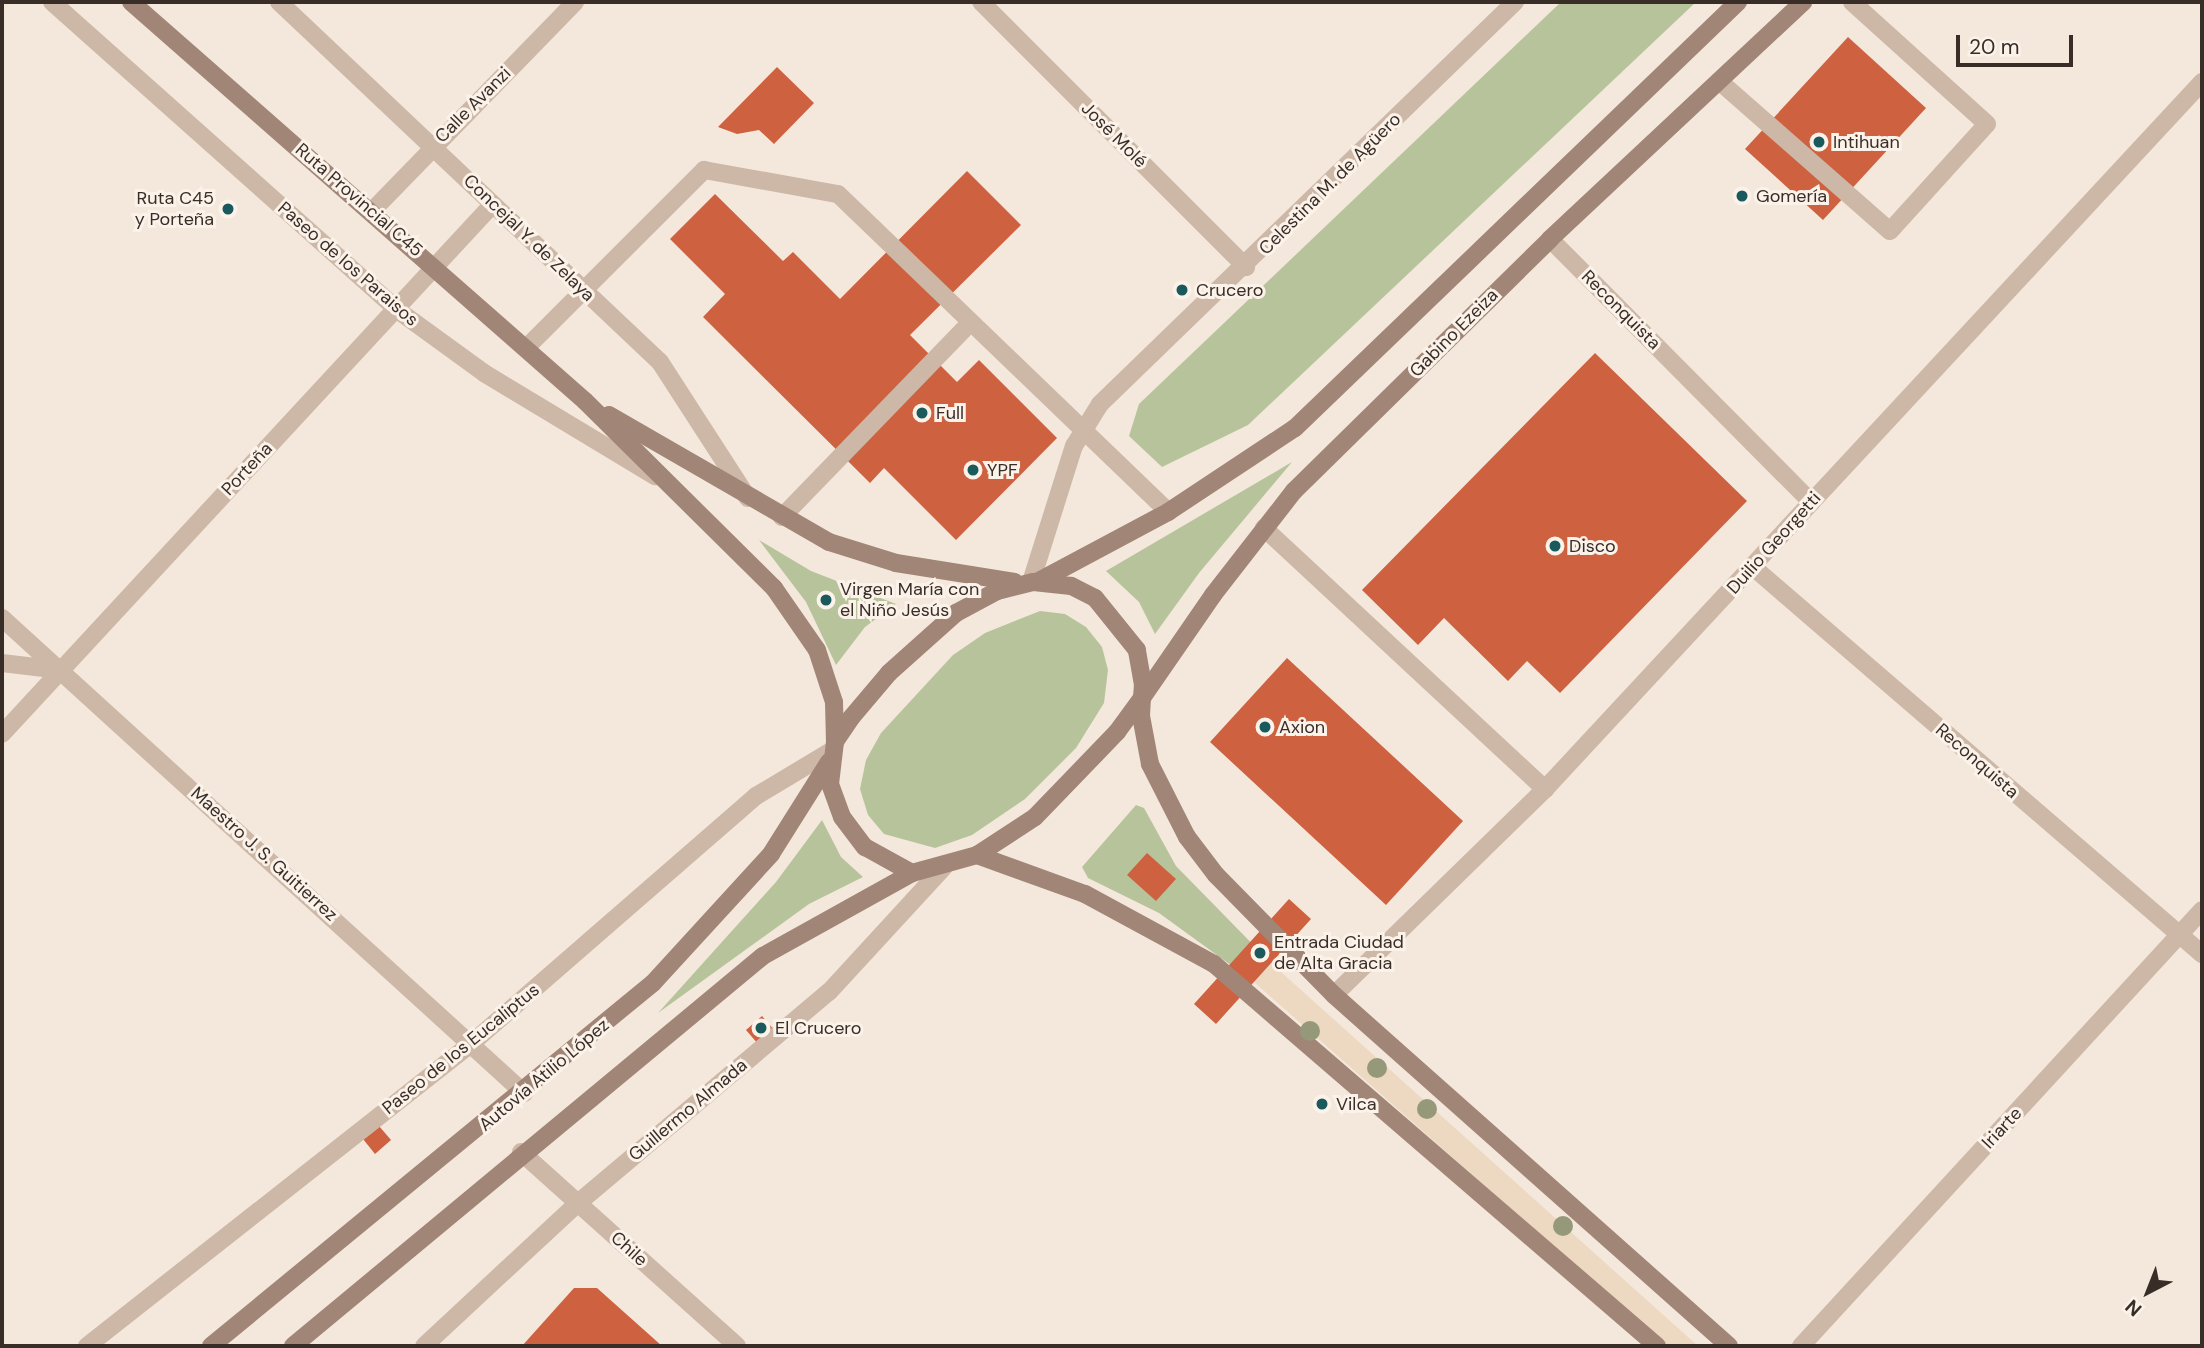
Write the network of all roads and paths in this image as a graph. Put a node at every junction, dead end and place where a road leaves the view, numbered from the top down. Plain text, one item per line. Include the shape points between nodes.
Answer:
1 (52, 2) edge
2 (131, 2) edge
3 (279, 2) edge
4 (575, 2) edge
5 (981, 2) edge
6 (1515, 2) edge
7 (1738, 2) edge
8 (1803, 2) edge
9 (1852, 2) edge
10 (1719, 80) junction
11 (2202, 82) edge
12 (433, 146) junction
13 (493, 204) junction
14 (373, 211) junction
15 (1550, 239) junction
16 (435, 267) junction
17 (1246, 267) junction
18 (584, 290) junction
19 (396, 309) junction
20 (970, 323) junction
21 (526, 348) junction
22 (585, 401) junction
23 (1080, 431) junction
24 (673, 487) junction
25 (748, 498) junction
26 (1811, 502) junction
27 (1168, 512) junction
28 (782, 517) junction
29 (1264, 528) junction
30 (1753, 567) junction
31 (1031, 583) junction
32 (2, 618) edge
33 (2, 663) edge
34 (61, 670) junction
35 (1142, 698) junction
36 (2, 734) edge
37 (833, 750) junction
38 (1545, 789) junction
39 (977, 855) junction
40 (944, 867) junction
41 (912, 873) junction
42 (2202, 910) edge
43 (2180, 935) junction
44 (2202, 954) edge
45 (1334, 995) junction
46 (473, 1042) junction
47 (524, 1093) junction
48 (521, 1152) junction
49 (578, 1203) junction
50 (87, 1346) edge
51 (211, 1346) edge
52 (293, 1346) edge
53 (424, 1346) edge
54 (737, 1346) edge
55 (1657, 1346) edge
56 (1729, 1346) edge
57 (1801, 1346) edge

1 - 19 street, Paseo de los Paraisos
2 - 14 main road, Ruta Provincial C45
3 - 12 street, Concejal Y. de Zelaya
4 - 12 street, Calle Avanzi
5 - 17 street, José Molé
6 - 17 street, Celestina M. de Agüero
7 - 27 main road via 1295,428
8 - 10 main road, Gabino Ezeiza
9 - 10 street via 1987,124 1890,231
10 - 15 main road, Gabino Ezeiza
11 - 26 street, Duilio Georgetti
12 - 13 street, Concejal Y. de Zelaya
12 - 14 street, Calle Avanzi
13 - 16 street, Porteña
13 - 18 street, Concejal Y. de Zelaya
14 - 16 main road, Ruta Provincial C45
15 - 26 street, Reconquista
15 - 29 main road, Gabino Ezeiza
16 - 19 street, Porteña
16 - 21 main road, Ruta Provincial C45
17 - 23 street, Celestina M. de Agüero via 1100,404
18 - 20 street via 704,170 838,194
18 - 21 street
18 - 25 street, Concejal Y. de Zelaya via 668,372
19 - 24 street, Paseo de los Paraisos via 484,373
19 - 34 street, Porteña
20 - 23 street
20 - 28 street
21 - 22 main road, Ruta Provincial C45
22 - 24 main road, Ruta Provincial C45
22 - 25 main road, Ruta Provincial C45
23 - 27 street
23 - 31 street, Celestina M. de Agüero
24 - 37 main road, Ruta Provincial C45 via 774,588 817,650 834,702
25 - 28 main road, Ruta Provincial C45
26 - 30 street, Duilio Georgetti
27 - 31 main road
28 - 31 main road, Ruta Provincial C45 via 829,542 896,563
29 - 35 main road, Gabino Ezeiza
29 - 38 street
30 - 38 street, Duilio Georgetti
30 - 43 street, Reconquista
31 - 35 main road, Ruta Provincial C45 via 1083,590 1106,608 1137,650
31 - 37 main road, Autovía Atilio López via 978,600 933,631 881,682
32 - 34 street, Maestro J. S. Guitierrez
33 - 34 street
34 - 36 street, Porteña
34 - 46 street, Maestro J. S. Guitierrez
35 - 39 main road, Gabino Ezeiza via 1060,795
35 - 45 main road, Ruta Provincial C45 via 1150,764 1187,837 1250,913
37 - 41 main road, Ruta Provincial C45 via 830,784 849,830 879,858
37 - 46 street, Paseo de los Eucaliptus via 755,796
37 - 47 main road, Autovía Atilio López via 792,824 734,900 653,983
38 - 45 street, Duilio Georgetti
39 - 40 main road, Gabino Ezeiza
39 - 55 main road via 1085,894 1214,964
40 - 41 main road, Gabino Ezeiza
40 - 49 street, Guillermo Almada via 829,992
41 - 48 main road via 763,956
42 - 43 street, Iriarte
43 - 44 street, Reconquista
43 - 57 street, Iriarte
45 - 56 main road, Ruta Provincial C45
46 - 47 street, Maestro J. S. Guitierrez
46 - 50 street, Paseo de los Eucaliptus
47 - 51 main road, Autovía Atilio López
48 - 49 street, Chile
48 - 52 main road
49 - 53 street, Guillermo Almada
49 - 54 street, Chile

